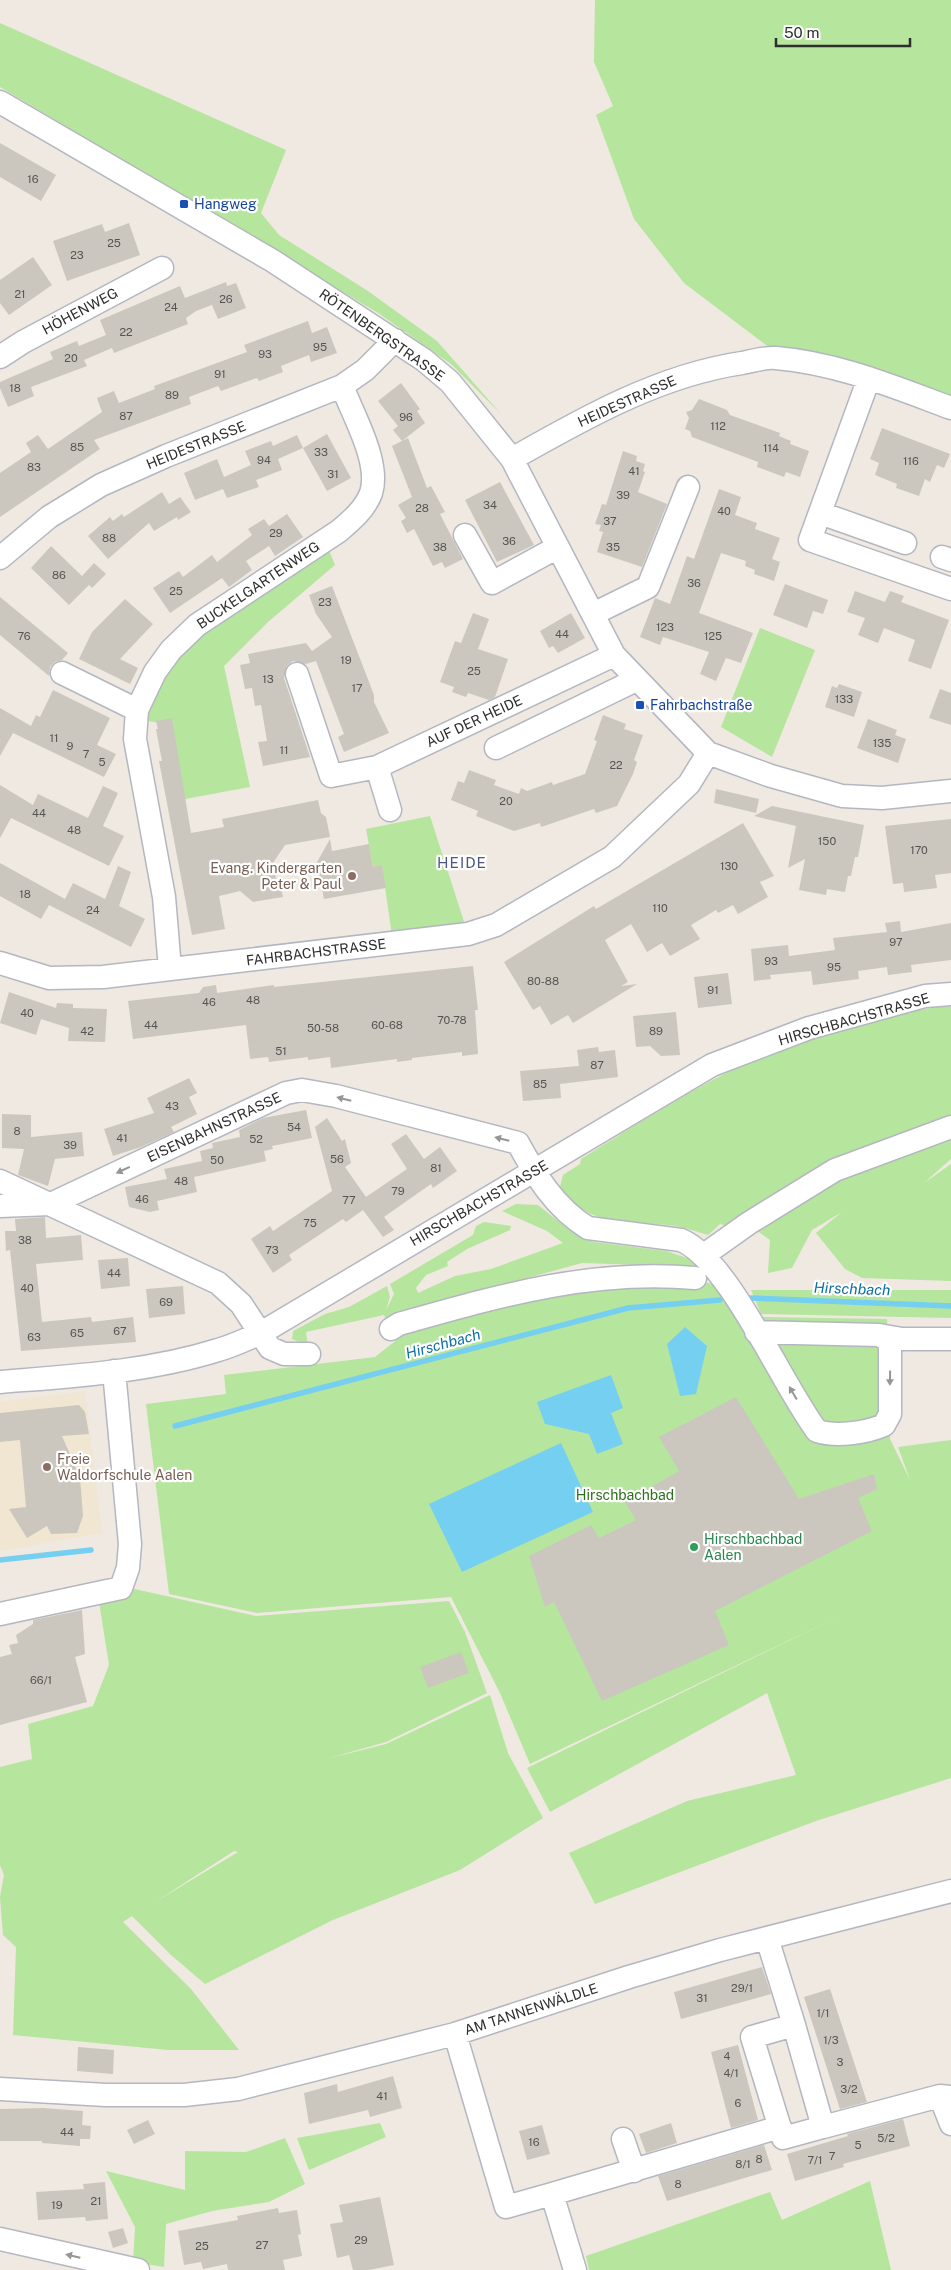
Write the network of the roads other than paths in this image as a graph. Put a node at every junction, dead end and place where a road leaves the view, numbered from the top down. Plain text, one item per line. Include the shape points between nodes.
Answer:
1 (0, 102) edge
2 (162, 268) dead end
3 (394, 340) junction
4 (0, 357) edge
5 (869, 378) junction
6 (342, 386) junction
7 (951, 408) edge
8 (512, 459) junction
9 (688, 487) dead end
10 (820, 513) junction
11 (465, 534) dead end
12 (905, 543) dead end
13 (558, 547) junction
14 (0, 558) edge
15 (951, 589) edge
16 (592, 614) junction
17 (614, 655) junction
18 (62, 673) dead end
19 (297, 674) dead end
20 (636, 680) junction
21 (137, 710) junction
22 (496, 748) dead end
23 (708, 753) junction
24 (377, 767) junction
25 (951, 791) edge
26 (390, 810) dead end
27 (0, 963) edge
28 (170, 969) junction
29 (951, 994) edge
30 (951, 1127) edge
31 (534, 1171) junction
32 (0, 1181) edge
33 (50, 1204) junction
34 (0, 1206) edge
35 (704, 1255) junction
36 (695, 1278) dead end
37 (391, 1329) dead end
38 (756, 1332) junction
39 (261, 1333) junction
40 (879, 1335) junction
41 (951, 1339) edge
42 (309, 1354) dead end
43 (114, 1371) junction
44 (0, 1382) edge
45 (0, 1614) edge
46 (951, 1891) edge
47 (767, 1938) junction
48 (794, 2025) junction
49 (454, 2034) junction
50 (0, 2089) edge
51 (945, 2096) edge
52 (951, 2124) edge
53 (780, 2127) junction
54 (822, 2127) junction
55 (624, 2139) dead end
56 (634, 2170) junction
57 (552, 2194) junction
58 (0, 2239) edge
59 (138, 2270) edge
60 (575, 2270) edge

1 - 3 street, RÖTENBERGSTRASSE via 273,261
2 - 4 street, HÖHENWEG
3 - 6 street, HEIDESTRASSE via 365,370
3 - 8 street, RÖTENBERGSTRASSE via 450,382
5 - 7 street, HEIDESTRASSE
5 - 8 street, HEIDESTRASSE via 840,369 774,358 709,368 654,386 555,434
5 - 10 street
6 - 14 street, HEIDESTRASSE via 102,485 49,517
6 - 21 street, BUCKELGARTENWEG via 373,463 371,493 358,515 197,625 171,650 155,672
8 - 13 street, RÖTENBERGSTRASSE
9 - 16 street via 648,587
10 - 12 street
10 - 15 street via 810,540
11 - 13 street via 492,583
13 - 16 street, RÖTENBERGSTRASSE
16 - 17 street, RÖTENBERGSTRASSE
17 - 20 street, RÖTENBERGSTRASSE
17 - 24 street, AUF DER HEIDE
18 - 21 street
19 - 24 street, AUF DER HEIDE via 331,776
20 - 22 street
20 - 23 street, RÖTENBERGSTRASSE
21 - 28 street, BUCKELGARTENWEG via 135,739 164,897
23 - 25 street via 771,776 842,796 882,798
23 - 28 street, FAHRBACHSTRASSE via 689,784 612,857 496,925 468,934
24 - 26 street
27 - 28 street, FAHRBACHSTRASSE via 49,978 103,977
29 - 31 street, HIRSCHBACHSTRASSE via 925,996 809,1028 712,1065
30 - 35 street via 835,1170 749,1222
31 -> 33 street, EISENBAHNSTRASSE via 518,1143 302,1090 286,1093
31 - 35 street, EISENBAHNSTRASSE via 553,1200 588,1228 681,1240
31 - 39 street, HIRSCHBACHSTRASSE
32 - 33 street
33 - 34 street, EISENBAHNSTRASSE
33 - 39 street via 218,1283 241,1304
35 - 38 street, EISENBAHNSTRASSE via 724,1280
36 - 37 street via 596,1278 537,1287 399,1324
38 - 40 street
40 -> 38 street, EISENBAHNSTRASSE via 888,1340 890,1347 890,1414 884,1425 875,1429 828,1434 818,1431 811,1422
39 - 42 street via 270,1348 284,1354
39 - 43 street, HIRSCHBACHSTRASSE via 219,1350
40 - 41 street via 902,1339
43 - 44 street, HIRSCHBACHSTRASSE
43 - 45 street via 130,1544 128,1568 121,1588
46 - 47 street, AM TANNENWÄLDLE
47 - 48 street
47 - 49 street, AM TANNENWÄLDLE via 629,1977
48 - 53 street via 752,2037
48 - 54 street
49 - 50 street, AM TANNENWÄLDLE via 238,2089 184,2095
49 - 57 street via 506,2207
51 - 52 street
51 - 54 street
53 - 54 street via 783,2138
53 - 56 street
55 - 56 street
56 - 57 street
57 - 60 street
59 -> 58 street

